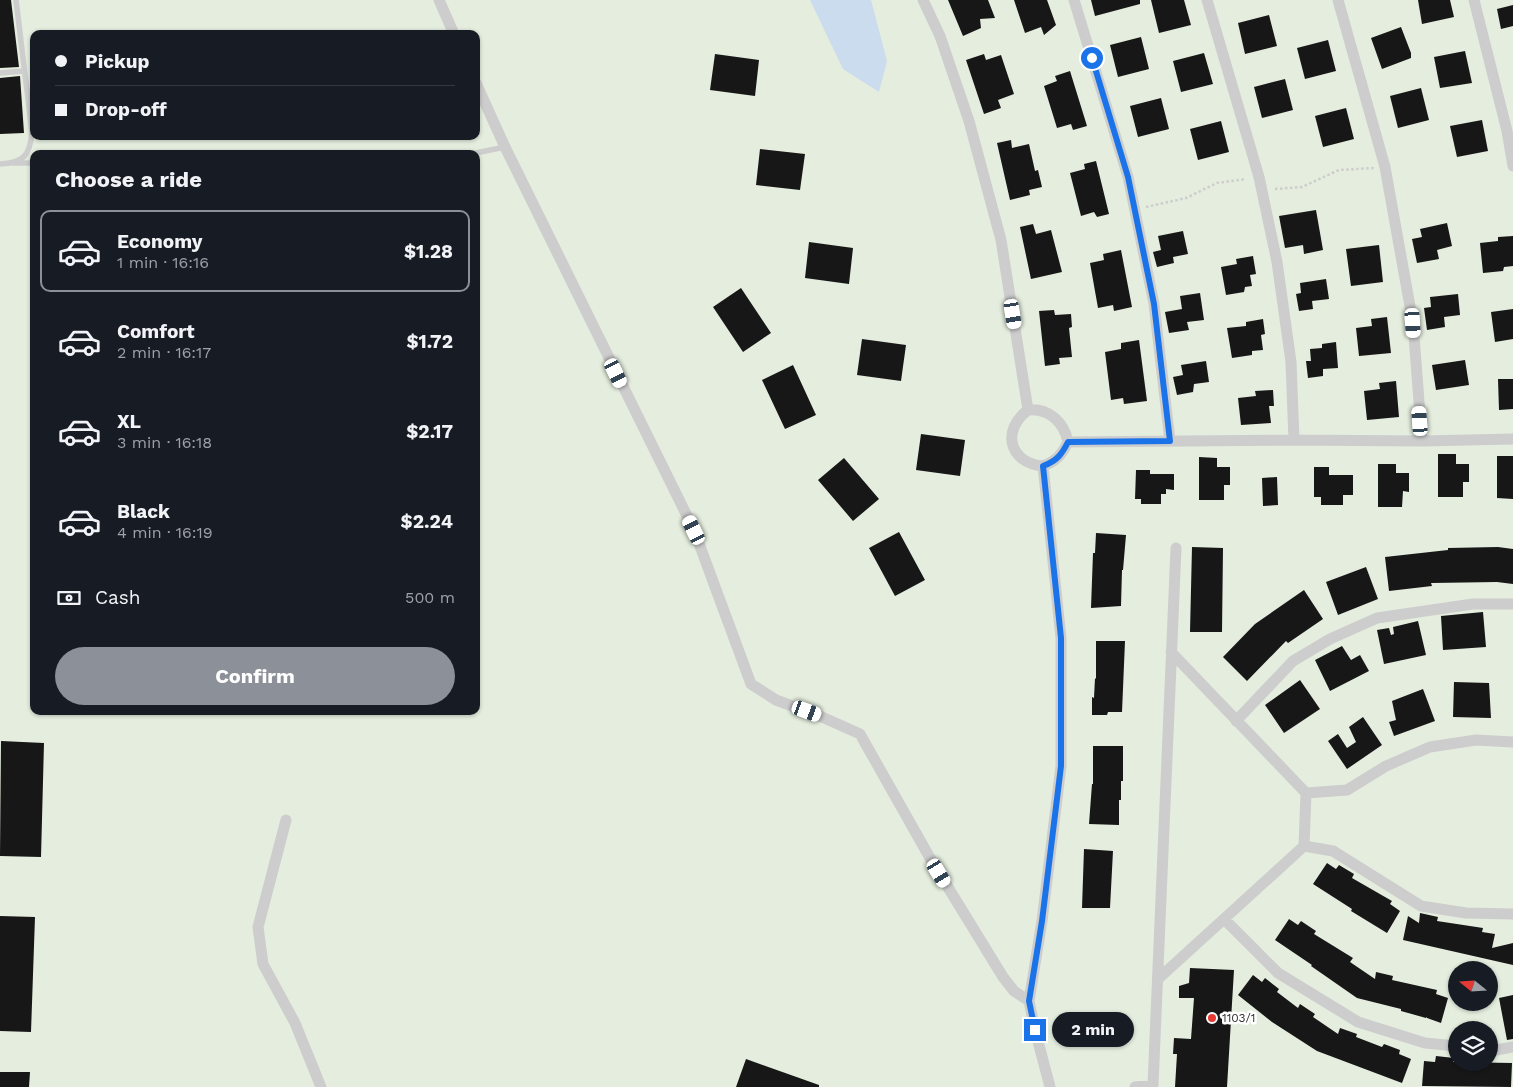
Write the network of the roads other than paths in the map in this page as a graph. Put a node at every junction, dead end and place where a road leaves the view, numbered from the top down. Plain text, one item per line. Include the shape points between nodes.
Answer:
1 (16, 0) edge
2 (439, 0) edge
3 (923, 0) edge
4 (1074, 0) edge
5 (1207, 0) edge
6 (1338, 0) edge
7 (1474, 0) edge
8 (452, 30) edge
9 (24, 72) junction
10 (0, 73) edge
11 (480, 92) edge
12 (30, 117) edge
13 (31, 140) edge
14 (505, 147) junction
15 (480, 152) edge
16 (30, 163) edge
17 (0, 164) edge
18 (12, 164) junction
19 (1513, 166) edge
20 (1028, 410) junction
21 (1513, 439) edge
22 (1294, 440) junction
23 (1170, 441) junction
24 (1422, 441) junction
25 (1068, 442) junction
26 (1043, 466) junction
27 (1176, 548) dead end
28 (1513, 604) edge
29 (1171, 652) junction
30 (1236, 721) junction
31 (1513, 742) edge
32 (1306, 793) junction
33 (286, 820) dead end
34 (1304, 846) junction
35 (1513, 914) edge
36 (1224, 919) junction
37 (1158, 979) junction
38 (1029, 1001) junction
39 (1448, 1045) edge
40 (1513, 1047) edge
41 (1498, 1048) edge
42 (321, 1087) edge
43 (1050, 1087) edge
44 (1135, 1087) edge

1 - 9 lane
2 - 8 street
3 - 20 street via 940,36 969,120 1001,240
4 - 23 street via 1135,209 1154,304
5 - 22 street via 1259,178 1276,262 1290,362
6 - 24 street via 1385,167 1413,323
7 - 19 street
9 - 10 lane
9 - 12 lane
11 - 14 street
13 - 18 lane via 28,154
14 - 15 lane
14 - 38 street via 694,530 751,684 776,700 860,734 930,858 1003,977 1014,991
16 - 18 lane
17 - 18 lane
20 - 25 street via 1037,409 1054,417 1066,432
20 - 26 street via 1011,433 1013,446 1026,461
21 - 24 street
22 - 23 street
22 - 24 street
23 - 25 street
25 - 26 street via 1059,457
26 - 38 street via 1061,638 1061,766
27 - 29 street
28 - 30 street via 1473,604 1377,618 1330,639 1293,661
29 - 30 street
29 - 37 street
30 - 32 street
31 - 32 street via 1476,740 1430,747 1386,766 1347,790
32 - 34 street
33 - 42 street via 258,927 263,964 294,1023
34 - 35 street via 1333,851 1421,906 1466,913
34 - 36 street
36 - 37 street
36 - 39 street via 1278,973 1358,1022 1425,1043
37 - 44 street via 1154,1085
38 - 43 street
40 - 41 street

